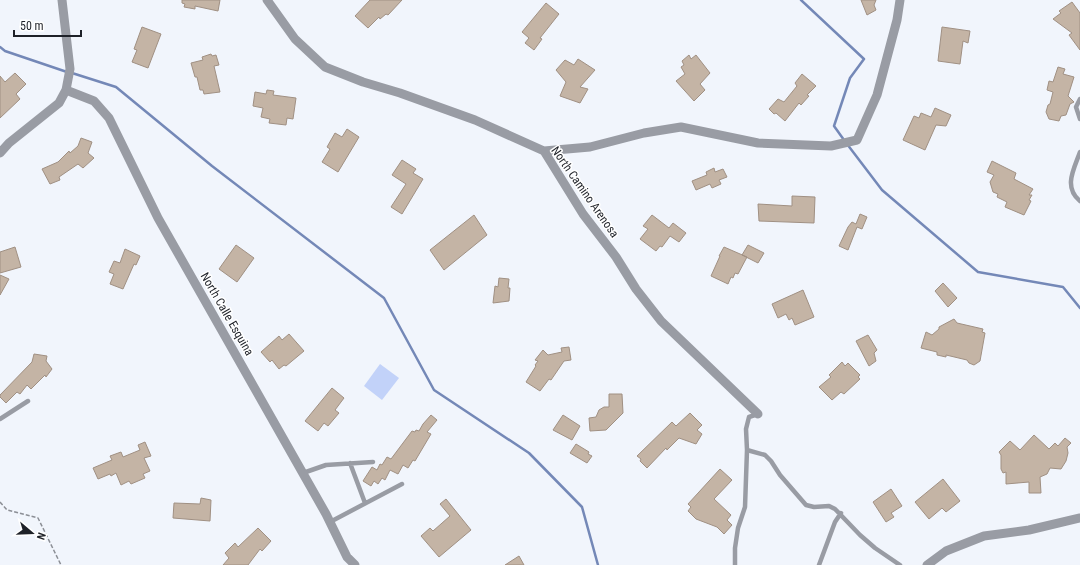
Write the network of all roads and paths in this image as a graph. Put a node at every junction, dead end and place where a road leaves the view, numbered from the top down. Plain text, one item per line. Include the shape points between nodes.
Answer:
1 (62, 0) edge
2 (267, 0) edge
3 (900, 0) edge
4 (66, 90) junction
5 (1080, 100) edge
6 (1080, 119) edge
7 (544, 151) junction
8 (1080, 152) edge
9 (0, 153) edge
10 (1080, 201) edge
11 (28, 401) dead end
12 (758, 414) joint
13 (0, 419) edge
14 (747, 450) junction
15 (373, 462) dead end
16 (350, 463) junction
17 (303, 473) junction
18 (402, 484) dead end
19 (0, 502) edge
20 (365, 503) junction
21 (841, 513) junction
22 (1080, 518) edge
23 (330, 522) junction
24 (61, 565) edge
25 (355, 565) edge
26 (734, 565) edge
27 (819, 565) edge
28 (900, 565) edge
29 (927, 565) edge

1 - 4 street via 70,69
2 - 7 street, North Camino Arenosa via 295,39 325,66 363,82 475,120
3 - 7 street via 876,95 857,140 831,146 758,143 681,127 644,133 590,147
4 - 9 street via 59,103
4 - 17 street, North Calle Esquina via 94,101 109,118 158,218
5 - 6 lane via 1076,107
7 - 12 street, North Camino Arenosa via 583,214 661,322
8 - 10 lane via 1070,181 1072,193
11 - 13 lane
12 - 14 lane via 749,418 747,423
14 - 21 lane via 765,455 806,505 814,508 829,506
14 - 26 lane via 745,507 738,528
15 - 16 lane
16 - 17 lane via 326,465
16 - 20 lane
17 - 23 street, North Calle Esquina
18 - 20 lane
19 - 24 path via 7,510 38,518
20 - 23 lane
21 - 27 lane via 835,522
21 - 28 lane via 860,535
22 - 29 street via 1029,530 984,536 946,551
23 - 25 street, North Calle Esquina via 347,557

